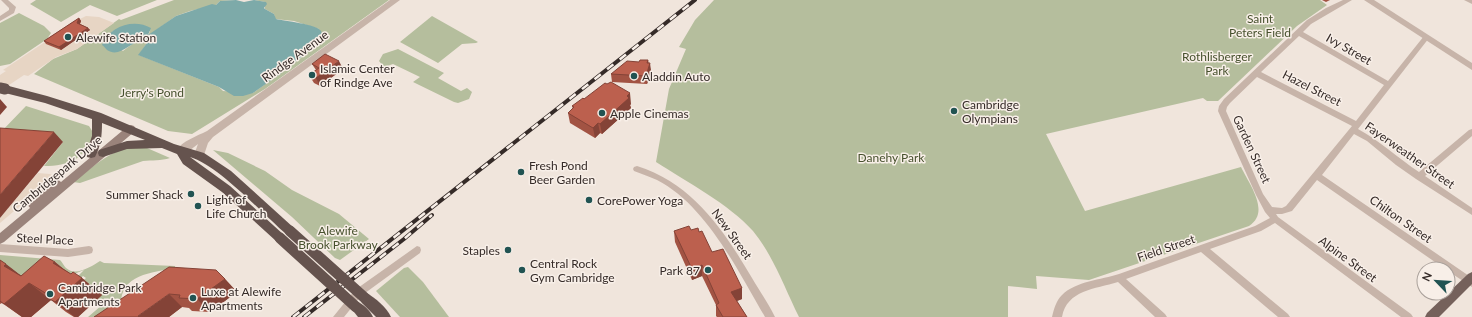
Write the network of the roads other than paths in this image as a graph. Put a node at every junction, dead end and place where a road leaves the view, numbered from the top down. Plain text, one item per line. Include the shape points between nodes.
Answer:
1 (4, 0) edge
2 (396, 0) edge
3 (1349, 0) edge
4 (1368, 0) edge
5 (1468, 0) edge
6 (1472, 2) edge
7 (0, 19) edge
8 (1298, 32) junction
9 (1426, 38) junction
10 (1472, 67) edge
11 (1256, 73) junction
12 (1388, 84) junction
13 (2, 88) edge
14 (97, 116) junction
15 (1355, 127) junction
16 (127, 128) junction
17 (1472, 132) edge
18 (210, 134) junction
19 (163, 144) junction
20 (181, 151) junction
21 (97, 154) junction
22 (199, 155) junction
23 (636, 168) dead end
24 (1316, 175) junction
25 (1420, 177) junction
26 (1268, 210) junction
27 (1472, 212) edge
28 (1275, 219) junction
29 (0, 231) edge
30 (285, 234) junction
31 (0, 239) edge
32 (0, 248) edge
33 (1203, 248) junction
34 (89, 250) dead end
35 (417, 250) dead end
36 (1119, 278) junction
37 (1471, 280) edge
38 (361, 303) junction
39 (338, 317) edge
40 (367, 317) edge
41 (385, 317) edge
42 (770, 317) edge
43 (1057, 317) edge
44 (1162, 317) edge
45 (1285, 317) edge
46 (1408, 317) edge
47 (1431, 317) edge

1 - 7 street via 13,7 8,15
2 - 18 street, Rindge Avenue
3 - 8 street, Garden Street via 1322,14
4 - 9 street
5 - 6 street
8 - 11 street, Garden Street
8 - 12 street, Ivy Street
9 - 10 street
9 - 12 street, Fayerweather Street
11 - 15 street, Hazel Street
11 - 26 street, Garden Street via 1227,101 1222,111
12 - 15 street, Fayerweather Street
13 - 14 highway
14 - 16 highway
14 - 21 highway
15 - 24 street
15 - 25 street, Fayerweather Street
16 - 19 highway
16 - 21 main road, Cambridgepark Drive
17 - 25 street
18 - 20 street, Rindge Avenue
18 - 22 street, Rindge Avenue via 204,141
19 - 20 highway
19 - 21 highway via 130,145
20 - 22 highway
20 - 30 highway via 187,161
21 - 29 main road, Cambridgepark Drive
21 - 31 main road, Cambridgepark Drive
22 - 30 highway via 225,174
23 - 42 street, New Street via 672,186 712,223
24 - 26 street via 1289,209
24 - 37 street, Chilton Street
25 - 27 street, Fayerweather Street
26 - 28 street, Garden Street
28 - 33 street, Field Street via 1258,229
28 - 46 street, Alpine Street
30 - 38 highway, bridge
32 - 34 street, Steel Place via 68,253
33 - 36 street, Field Street
33 - 45 street
35 - 39 street via 358,293
36 - 43 street, Field Street via 1077,290 1065,298 1059,307
36 - 44 street
37 - 47 main road
38 - 40 highway
38 - 41 highway

